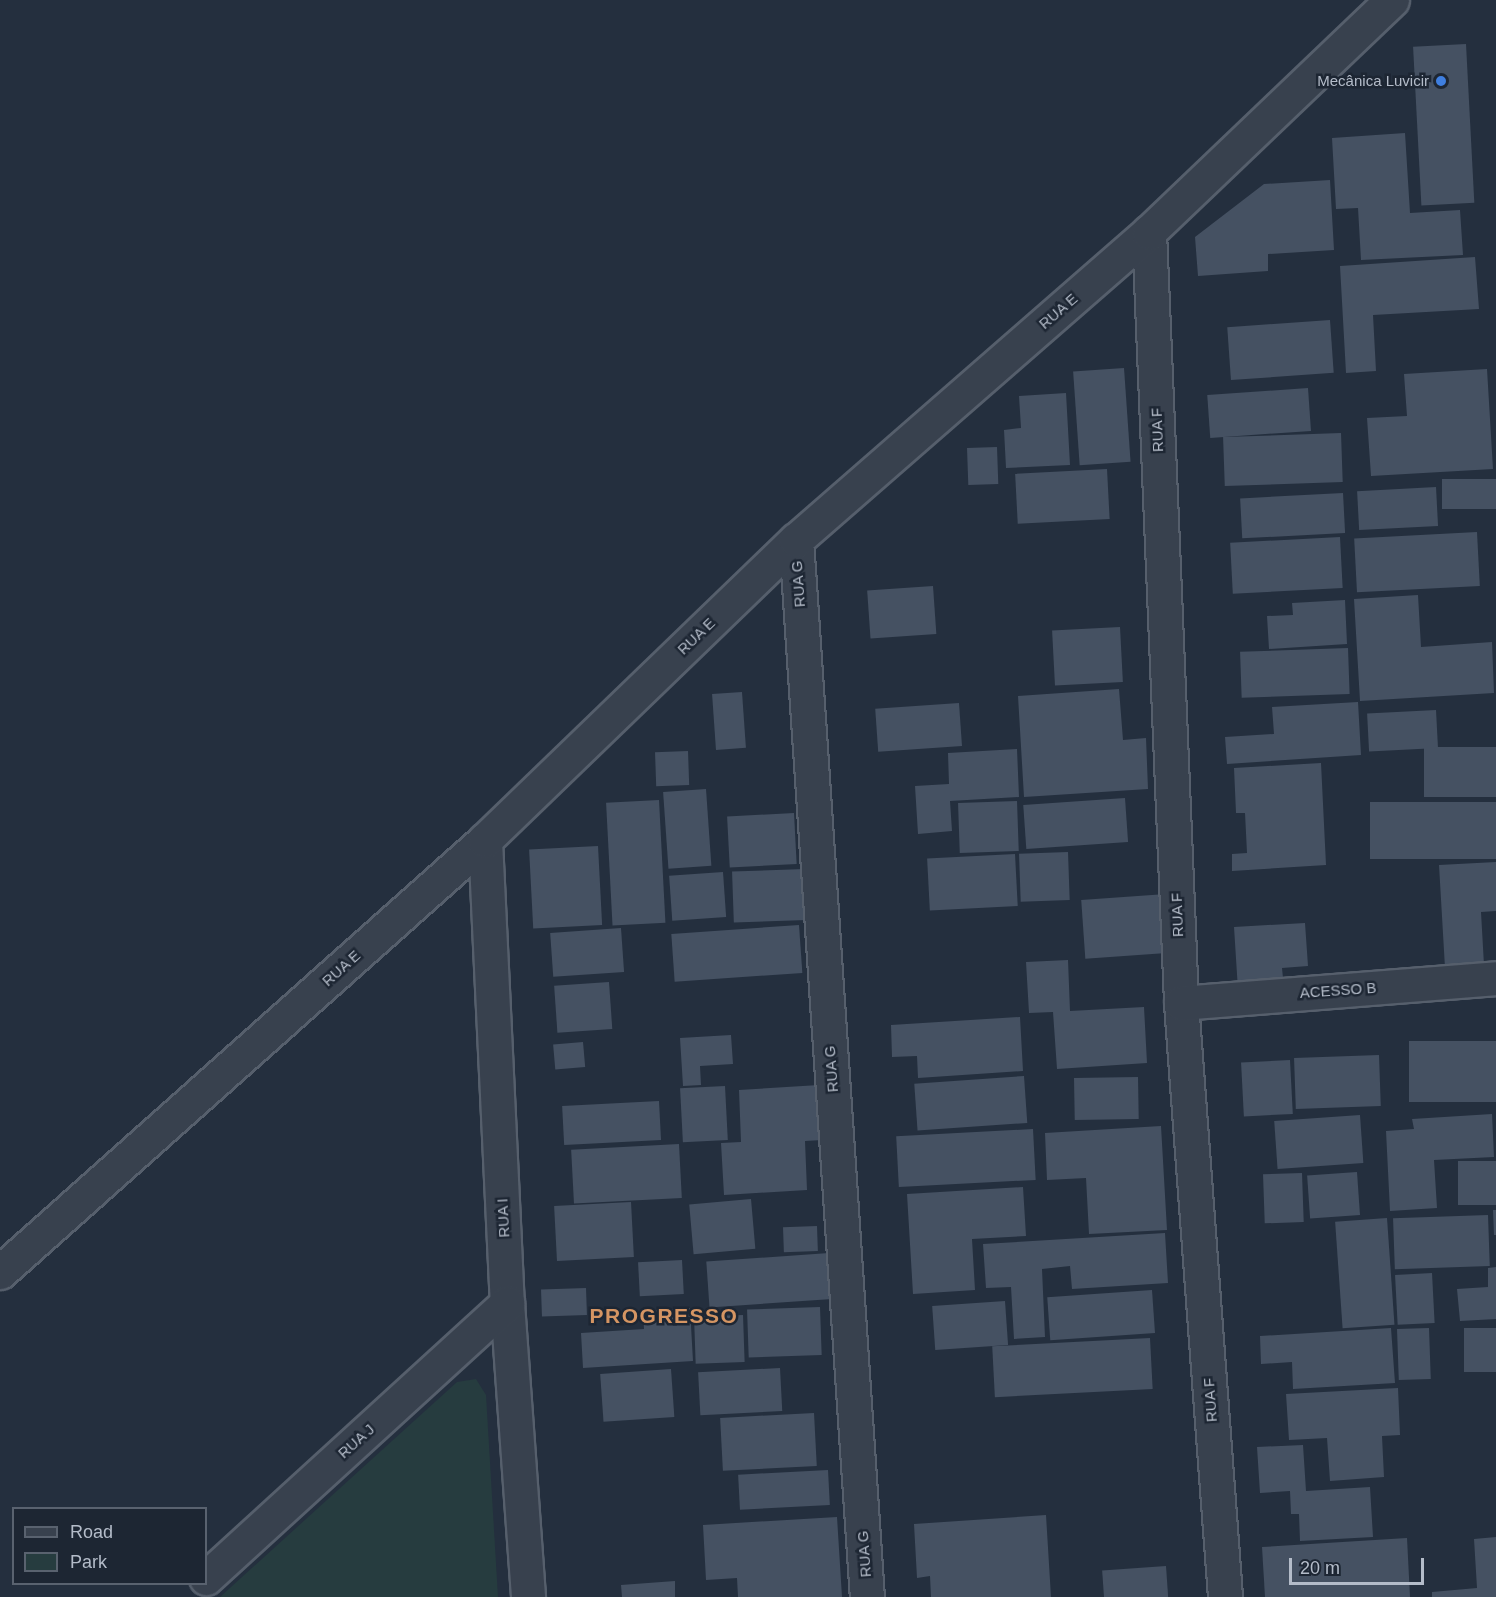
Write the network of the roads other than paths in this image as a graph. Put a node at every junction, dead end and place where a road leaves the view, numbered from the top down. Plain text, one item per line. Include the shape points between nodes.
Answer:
1 (1392, 0) edge
2 (1149, 232) junction
3 (795, 540) junction
4 (484, 840) junction
5 (1496, 978) edge
6 (1181, 1003) junction
7 (0, 1272) edge
8 (507, 1303) junction
9 (207, 1577) edge
10 (199, 1585) edge
11 (185, 1597) edge
12 (528, 1597) edge
13 (867, 1597) edge
14 (1225, 1597) edge

1 - 2 street, RUA E
2 - 3 street, RUA E
2 - 6 street, RUA F
3 - 4 street, RUA E
3 - 13 street, RUA G
4 - 7 street, RUA E
4 - 8 street, RUA I
5 - 6 street, ACESSO B
6 - 14 street, RUA F
8 - 9 street, RUA J
8 - 12 street, RUA I
10 - 11 street

